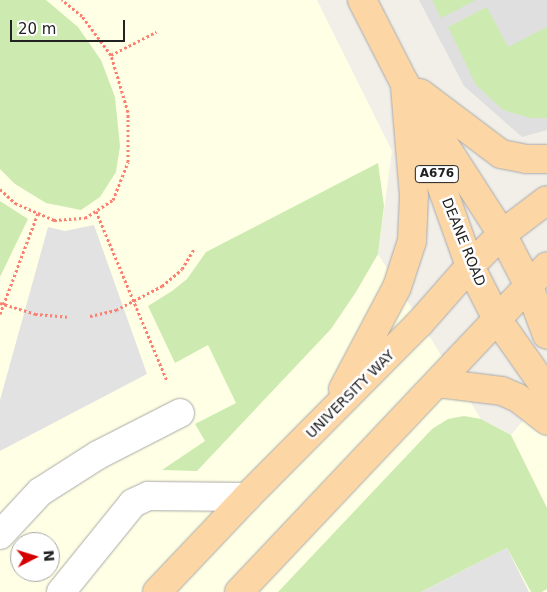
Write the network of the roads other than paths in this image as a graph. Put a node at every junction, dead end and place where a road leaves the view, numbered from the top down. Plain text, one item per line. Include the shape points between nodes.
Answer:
1 (362, 0) edge
2 (404, 82) junction
3 (547, 159) edge
4 (547, 200) edge
5 (502, 234) junction
6 (470, 266) junction
7 (537, 275) edge
8 (497, 319) junction
9 (547, 335) edge
10 (437, 383) junction
11 (547, 390) edge
12 (180, 413) road end
13 (328, 416) junction
14 (547, 421) edge
15 (247, 496) junction
16 (0, 534) edge
17 (61, 592) edge
18 (157, 592) edge
19 (239, 592) edge

1 - 2 main road, DEANE ROAD / A676
2 - 3 main road via 501,154
2 - 5 main road, DEANE ROAD / A676
2 - 6 main road, DEANE ROAD / A676
2 - 13 main road via 414,196 412,241 397,287
4 - 5 main road, UNIVERSITY WAY
5 - 6 main road, UNIVERSITY WAY
5 - 7 main road, DEANE ROAD / A676
6 - 8 main road, DEANE ROAD / A676
6 - 13 main road, UNIVERSITY WAY
7 - 8 main road
7 - 9 main road, DEANE ROAD / A676
8 - 10 main road
8 - 11 main road, DEANE ROAD / A676
10 - 14 main road via 502,391 518,398
10 - 19 main road
12 - 16 lane via 98,455 40,492
13 - 15 main road, UNIVERSITY WAY
15 - 17 lane via 148,496 133,504
15 - 18 main road, UNIVERSITY WAY

